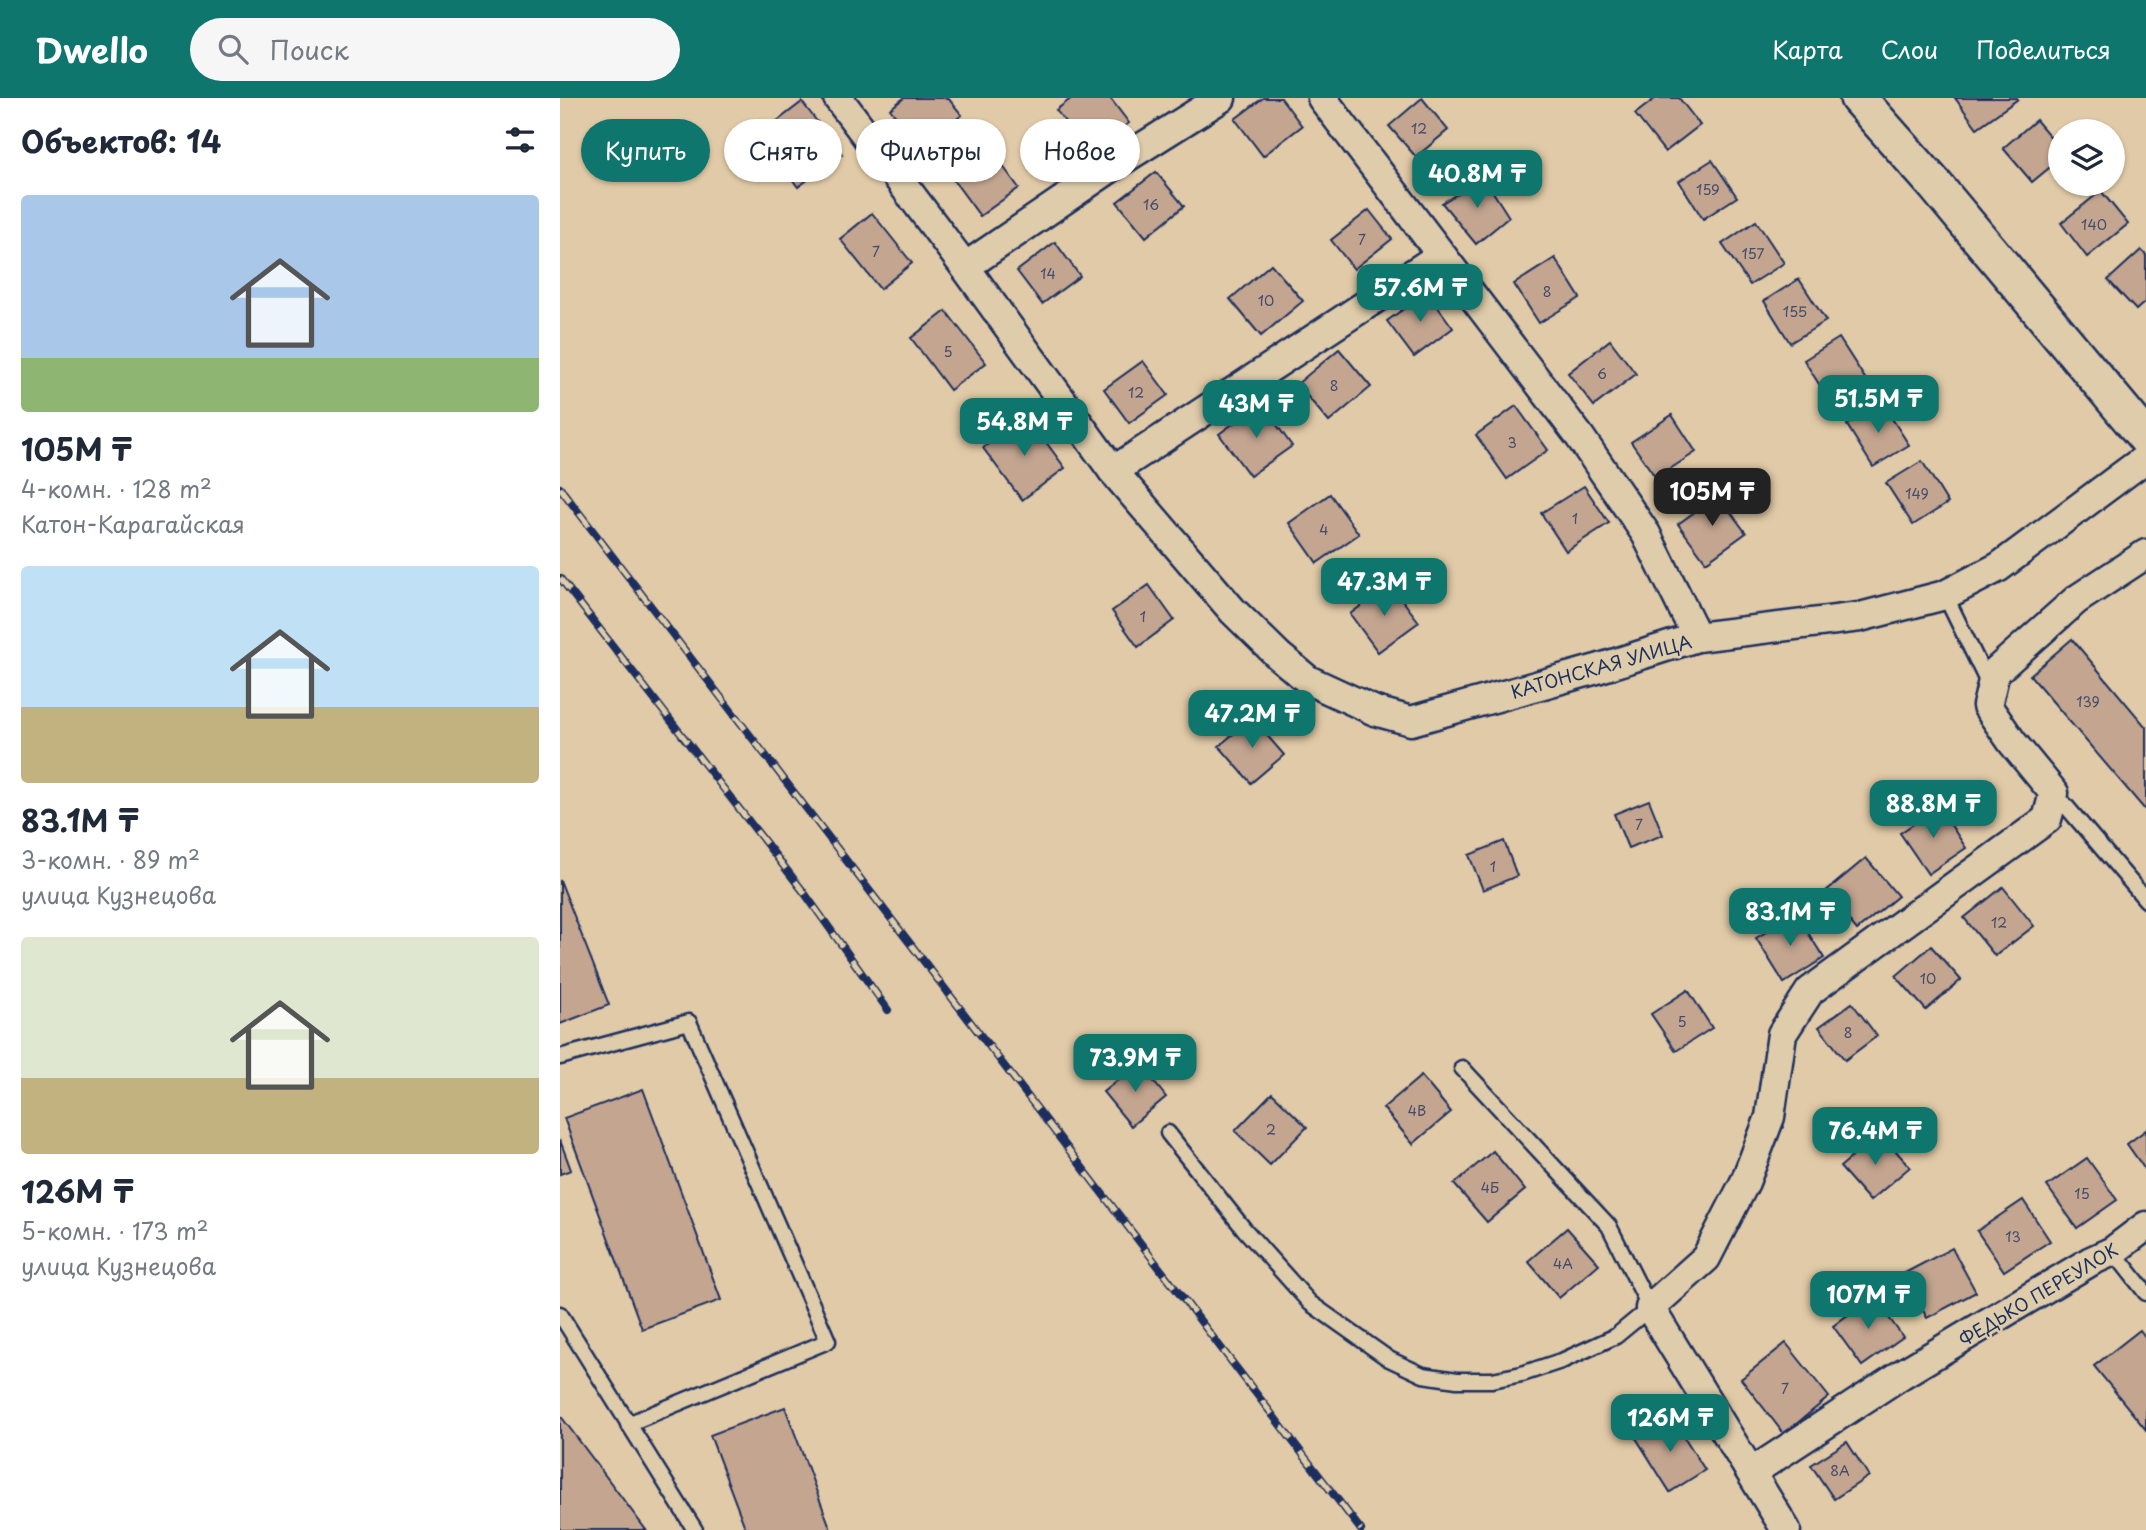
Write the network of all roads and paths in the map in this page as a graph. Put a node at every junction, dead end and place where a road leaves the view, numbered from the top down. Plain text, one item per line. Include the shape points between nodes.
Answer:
1 (838, 98) edge
2 (1221, 98) edge
3 (1322, 98) edge
4 (1858, 98) edge
5 (1440, 256) junction
6 (965, 267) junction
7 (2146, 438) edge
8 (2146, 458) edge
9 (1113, 471) junction
10 (2146, 554) edge
11 (1945, 595) junction
12 (1697, 637) junction
13 (1991, 689) junction
14 (2040, 777) junction
15 (2146, 900) edge
16 (560, 1058) edge
17 (1461, 1068) dead end
18 (1168, 1133) dead end
19 (2146, 1226) edge
20 (2113, 1251) junction
21 (2146, 1293) edge
22 (1650, 1308) junction
23 (560, 1314) edge
24 (628, 1424) junction
25 (1752, 1472) junction
26 (695, 1530) edge
27 (1786, 1530) edge

1 - 6 street, КАТОНСКАЯ УЛИЦА
2 - 6 street
3 - 5 street
4 - 7 street
5 - 9 street
5 - 12 street via 1580,437 1646,534
6 - 9 street, КАТОНСКАЯ УЛИЦА
8 - 11 street, КАТОНСКАЯ УЛИЦА via 1999,567
9 - 12 street, КАТОНСКАЯ УЛИЦА via 1233,611 1279,656 1308,680 1410,722
10 - 13 street via 2076,600 1995,672
11 - 12 street, КАТОНСКАЯ УЛИЦА via 1860,617
11 - 13 lane
13 - 14 street via 1987,706
14 - 15 lane
14 - 22 street via 2054,793 2046,820 1810,991 1782,1034 1770,1117 1745,1182 1706,1258
16 - 24 lane via 689,1022 828,1341
17 - 22 lane via 1609,1226
18 - 22 lane via 1310,1303 1389,1359 1423,1375 1492,1380 1522,1374 1616,1336
19 - 20 street, ФЕДЬКО ПЕРЕУЛОК
20 - 21 lane
20 - 25 street, ФЕДЬКО ПЕРЕУЛОК via 1902,1374
22 - 25 street
23 - 24 lane
24 - 26 lane
25 - 27 street

